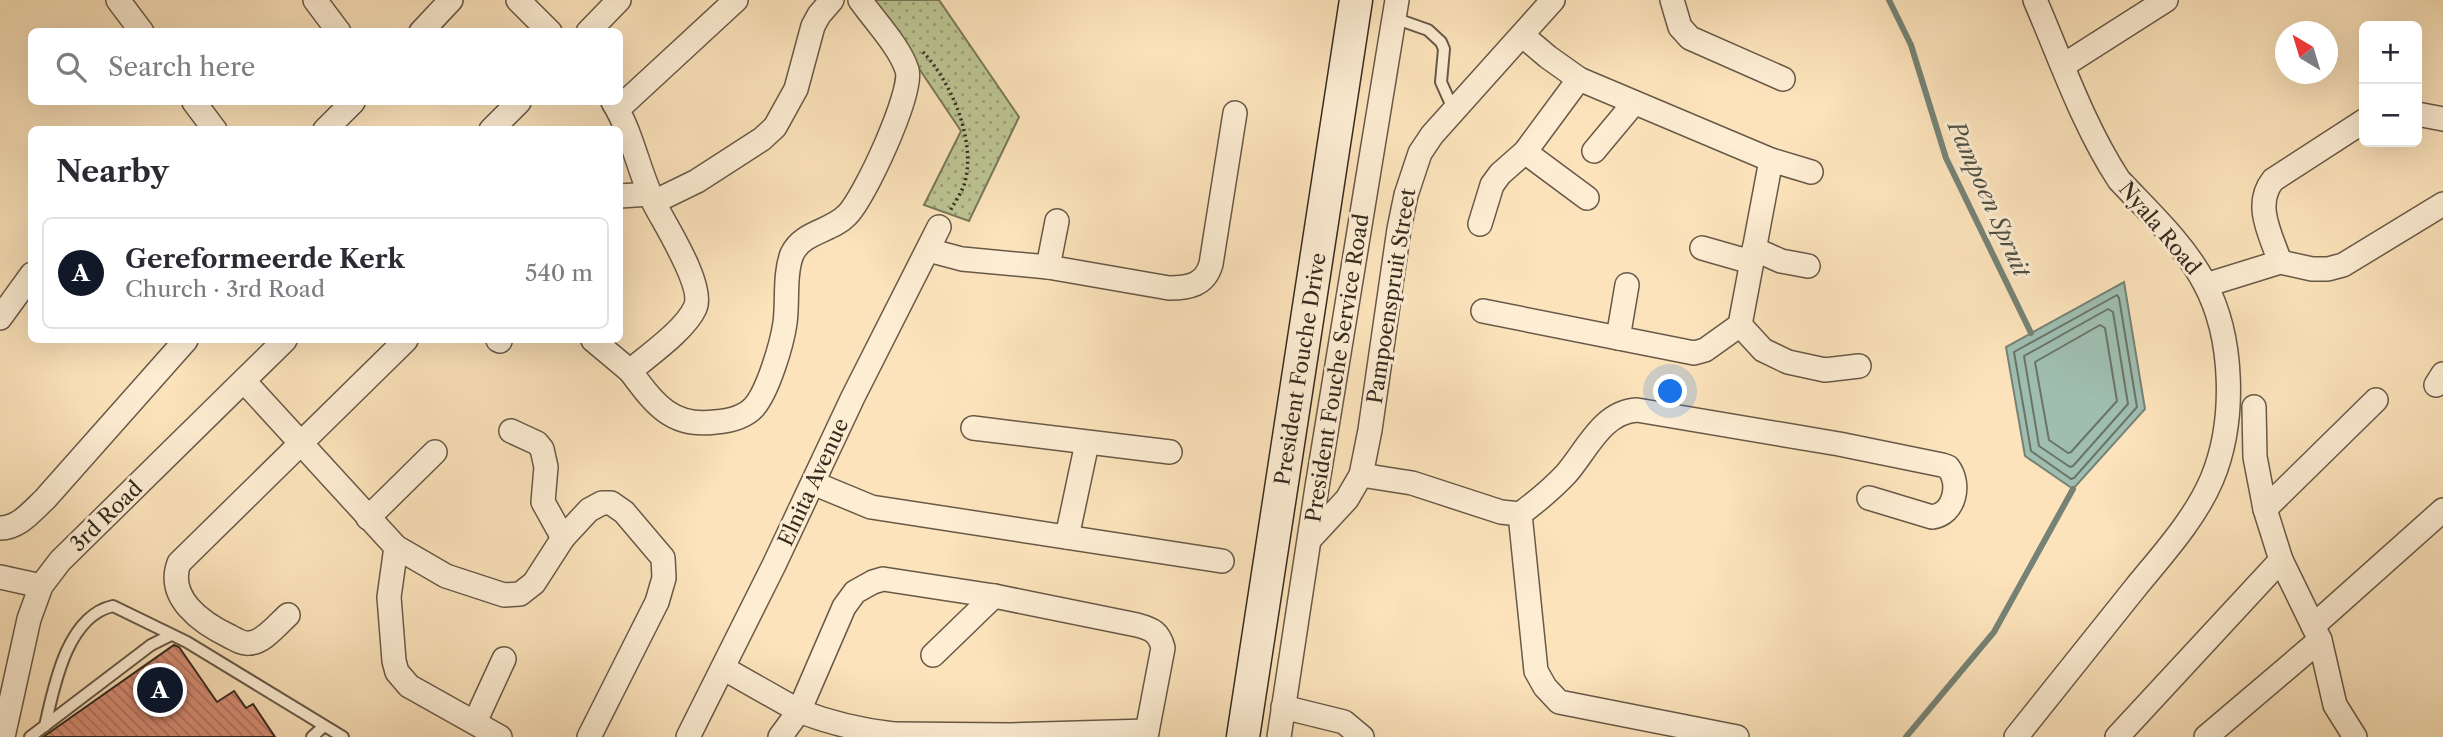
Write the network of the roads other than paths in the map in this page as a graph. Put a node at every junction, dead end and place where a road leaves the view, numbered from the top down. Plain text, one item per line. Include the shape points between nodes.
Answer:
1 (118, 0) edge
2 (315, 0) edge
3 (451, 0) edge
4 (518, 0) edge
5 (620, 0) edge
6 (736, 0) edge
7 (832, 0) edge
8 (860, 0) edge
9 (1356, 0) edge
10 (1553, 0) edge
11 (1672, 0) edge
12 (2035, 0) edge
13 (2166, 0) edge
14 (1396, 9) edge
15 (139, 28) edge
16 (336, 28) edge
17 (425, 28) edge
18 (546, 28) edge
19 (592, 28) edge
20 (1522, 35) junction
21 (2064, 65) junction
22 (1579, 79) junction
23 (1783, 79) dead end
24 (623, 98) edge
25 (1633, 103) junction
26 (196, 105) edge
27 (350, 105) edge
28 (516, 105) edge
29 (615, 105) edge
30 (1454, 111) junction
31 (1234, 113) dead end
32 (2422, 115) edge
33 (2443, 119) edge
34 (2359, 124) edge
35 (212, 126) edge
36 (329, 126) edge
37 (495, 126) edge
38 (1594, 151) dead end
39 (1525, 152) junction
40 (1771, 160) junction
41 (1811, 172) dead end
42 (623, 196) edge
43 (652, 198) junction
44 (1587, 198) dead end
45 (2443, 204) edge
46 (1057, 221) dead end
47 (1480, 224) dead end
48 (939, 227) road end
49 (1702, 248) dead end
50 (928, 250) junction
51 (1753, 255) junction
52 (2280, 262) junction
53 (1808, 266) dead end
54 (1048, 267) junction
55 (28, 280) edge
56 (1626, 285) dead end
57 (2206, 285) junction
58 (1483, 312) dead end
59 (0, 318) edge
60 (1740, 325) junction
61 (1618, 338) junction
62 (183, 343) edge
63 (282, 343) edge
64 (403, 343) edge
65 (597, 343) edge
66 (1859, 366) dead end
67 (630, 371) junction
68 (244, 381) junction
69 (2376, 400) dead end
70 (2254, 407) dead end
71 (973, 428) dead end
72 (511, 431) dead end
73 (301, 443) junction
74 (1087, 443) junction
75 (435, 452) dead end
76 (1170, 452) dead end
77 (1361, 475) junction
78 (813, 483) junction
79 (1869, 498) dead end
80 (2264, 509) junction
81 (2443, 510) edge
82 (1520, 514) junction
83 (368, 518) junction
84 (0, 528) edge
85 (1066, 537) junction
86 (562, 538) junction
87 (1310, 539) junction
88 (396, 547) junction
89 (2281, 560) junction
90 (1222, 561) dead end
91 (0, 577) edge
92 (41, 586) junction
93 (994, 596) junction
94 (288, 615) dead end
95 (2317, 633) junction
96 (171, 635) junction
97 (933, 655) dead end
98 (504, 659) dead end
99 (723, 668) junction
100 (1283, 707) junction
101 (799, 711) junction
102 (475, 722) junction
103 (45, 726) junction
104 (324, 726) junction
105 (1147, 734) edge
106 (893, 736) edge
107 (1010, 736) edge
108 (3, 737) edge
109 (30, 737) edge
110 (312, 737) edge
111 (343, 737) edge
112 (500, 737) edge
113 (589, 737) edge
114 (688, 737) edge
115 (780, 737) edge
116 (1242, 737) edge
117 (1279, 737) edge
118 (1362, 737) edge
119 (1737, 737) edge
120 (2016, 737) edge
121 (2117, 737) edge
122 (2206, 737) edge
123 (2354, 737) edge

1 - 15 street
2 - 16 street
3 - 17 street
4 - 18 street
5 - 19 street
6 - 24 street
7 - 43 street via 813,26 796,89 775,127 697,181
8 - 67 street via 902,58 909,76 907,93 848,214 796,247 789,266 779,352 754,406 731,421 681,420 654,402
9 - 116 street, President Fouche Drive
10 - 20 street, Pampoenspruit Street
11 - 23 street via 1680,27 1690,38
12 - 21 street, Nyala Road
13 - 21 street
14 - 30 lane via 1441,41 1441,82
14 - 87 street, President Fouche Service Road
20 - 22 street
20 - 30 street, Pampoenspruit Street
21 - 57 street, Nyala Road via 2119,180 2181,247
22 - 25 street
22 - 39 street
25 - 38 street
25 - 40 street
26 - 35 street
27 - 36 street
28 - 37 street
29 - 43 street via 631,135
30 - 77 street, Pampoenspruit Street via 1420,153 1405,195
31 - 54 street via 1211,264 1203,281 1169,288
32 - 33 street
34 - 52 street via 2264,190 2262,204
39 - 44 street
39 - 47 street via 1492,185
40 - 41 street
40 - 51 street
42 - 43 street
43 - 67 street via 684,261 696,307
45 - 52 street via 2343,265 2328,270
46 - 54 street
48 - 50 street, Elnita Avenue
49 - 51 street
50 - 54 street via 962,259
50 - 78 street, Elnita Avenue
51 - 53 street
51 - 60 street
52 - 57 street
55 - 59 street
56 - 61 street
57 - 120 street, Nyala Road via 2226,349 2228,373 2228,406 2213,476 2160,558
58 - 61 street
60 - 61 street via 1694,353
60 - 66 street via 1763,350 1788,362 1825,370
62 - 84 street via 45,499 22,520
63 - 68 street, 3rd Road
64 - 73 street
65 - 67 street
68 - 73 street
68 - 92 street, 3rd Road via 60,561
69 - 80 street
70 - 80 street via 2255,457
71 - 74 street
72 - 86 street via 542,449 546,467 543,502
73 - 83 street
73 - 94 street via 179,563 175,574 190,609 208,625 244,643 258,641
74 - 76 street
74 - 85 street
75 - 83 street
77 - 82 street
77 - 87 street, Pampoenspruit Street via 1347,499
78 - 85 street via 871,507
78 - 99 street, Elnita Avenue
79 - 82 street via 1939,516 1951,502 1955,479 1942,465 1637,410 1606,423 1565,474
80 - 89 street
81 - 95 street
82 - 119 street via 1536,671 1550,694 1559,702
83 - 88 street
85 - 90 street
86 - 88 street via 534,583 520,594 504,595 446,576
86 - 113 street via 589,510 611,503 663,558 665,567 657,602
87 - 100 street, President Fouche Service Road
88 - 102 street via 389,597 397,671 409,686
89 - 95 street
89 - 121 street
91 - 92 street
92 - 108 street, 3rd Road via 29,619
93 - 97 street
93 - 101 street via 883,579 864,586 844,607
93 - 105 street via 1152,629 1163,648
95 - 122 street
95 - 123 street via 2335,705
96 - 103 lane via 151,645
96 - 103 lane via 113,606 92,615 66,653
96 - 104 lane
98 - 102 street
99 - 101 street
99 - 114 street, Elnita Avenue
100 - 117 street, President Fouche Service Road
100 - 118 street via 1344,722
101 - 106 street
101 - 115 street
102 - 112 street
103 - 109 lane
104 - 110 lane
104 - 111 lane
105 - 107 street
106 - 107 street

